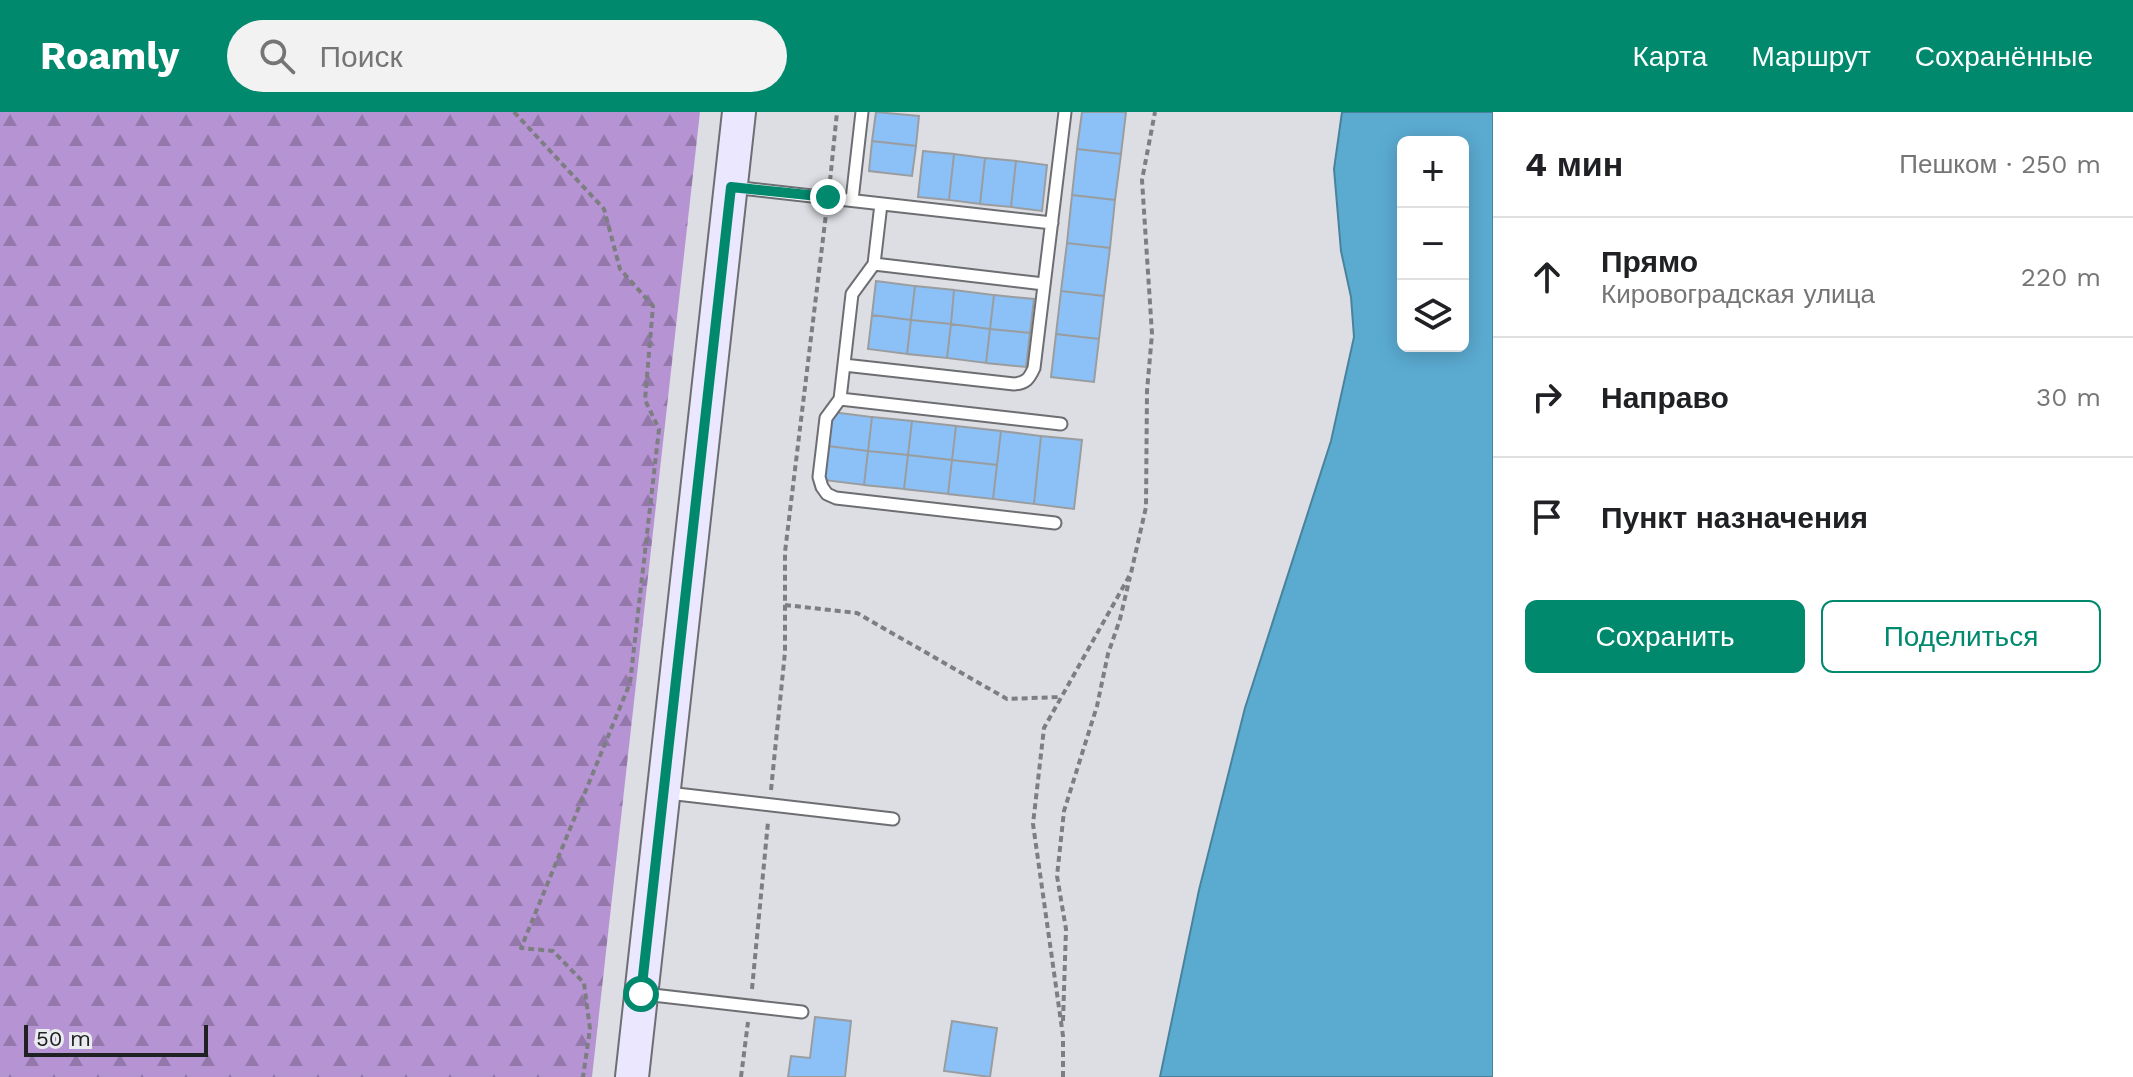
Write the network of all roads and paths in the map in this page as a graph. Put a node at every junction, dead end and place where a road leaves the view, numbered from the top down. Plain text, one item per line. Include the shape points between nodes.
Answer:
1 (514, 112) edge
2 (739, 112) edge
3 (837, 112) edge
4 (862, 112) edge
5 (1065, 112) edge
6 (1155, 112) edge
7 (731, 187) junction
8 (828, 197) junction
9 (852, 200) junction
10 (881, 204) junction
11 (1052, 223) junction
12 (874, 264) junction
13 (1044, 284) junction
14 (844, 365) junction
15 (840, 399) junction
16 (1061, 424) dead end
17 (1055, 523) dead end
18 (1131, 573) junction
19 (785, 605) junction
20 (1061, 697) junction
21 (664, 792) junction
22 (770, 804) junction
23 (893, 819) dead end
24 (641, 994) junction
25 (750, 1006) junction
26 (802, 1012) dead end
27 (1063, 1036) junction
28 (583, 1077) edge
29 (632, 1077) edge
30 (741, 1077) edge
31 (1063, 1077) edge

1 - 28 path via 604,209 620,269 653,306 645,400 659,429 630,683 521,948 553,951 584,983 590,1029
2 - 7 main road
3 - 8 path
4 - 9 lane
5 - 11 lane
6 - 18 path via 1142,180 1152,334 1148,477
7 - 8 lane
7 - 21 main road
8 - 9 lane
8 - 19 path via 785,552
9 - 10 lane
10 - 11 lane
10 - 12 lane
11 - 13 lane
12 - 13 lane
12 - 14 lane via 852,294
13 - 14 lane via 1034,368 1022,384
14 - 15 lane
15 - 16 lane
15 - 17 lane via 826,418 819,477 827,494
18 - 20 path
18 - 27 path via 1064,811 1057,876 1066,929
19 - 20 path via 857,613 1007,699
19 - 22 path
20 - 27 path via 1044,728 1033,824
21 - 22 lane
21 - 24 main road
22 - 23 lane
22 - 25 path
24 - 25 lane
24 - 29 main road
25 - 26 lane
25 - 30 path
27 - 31 path

